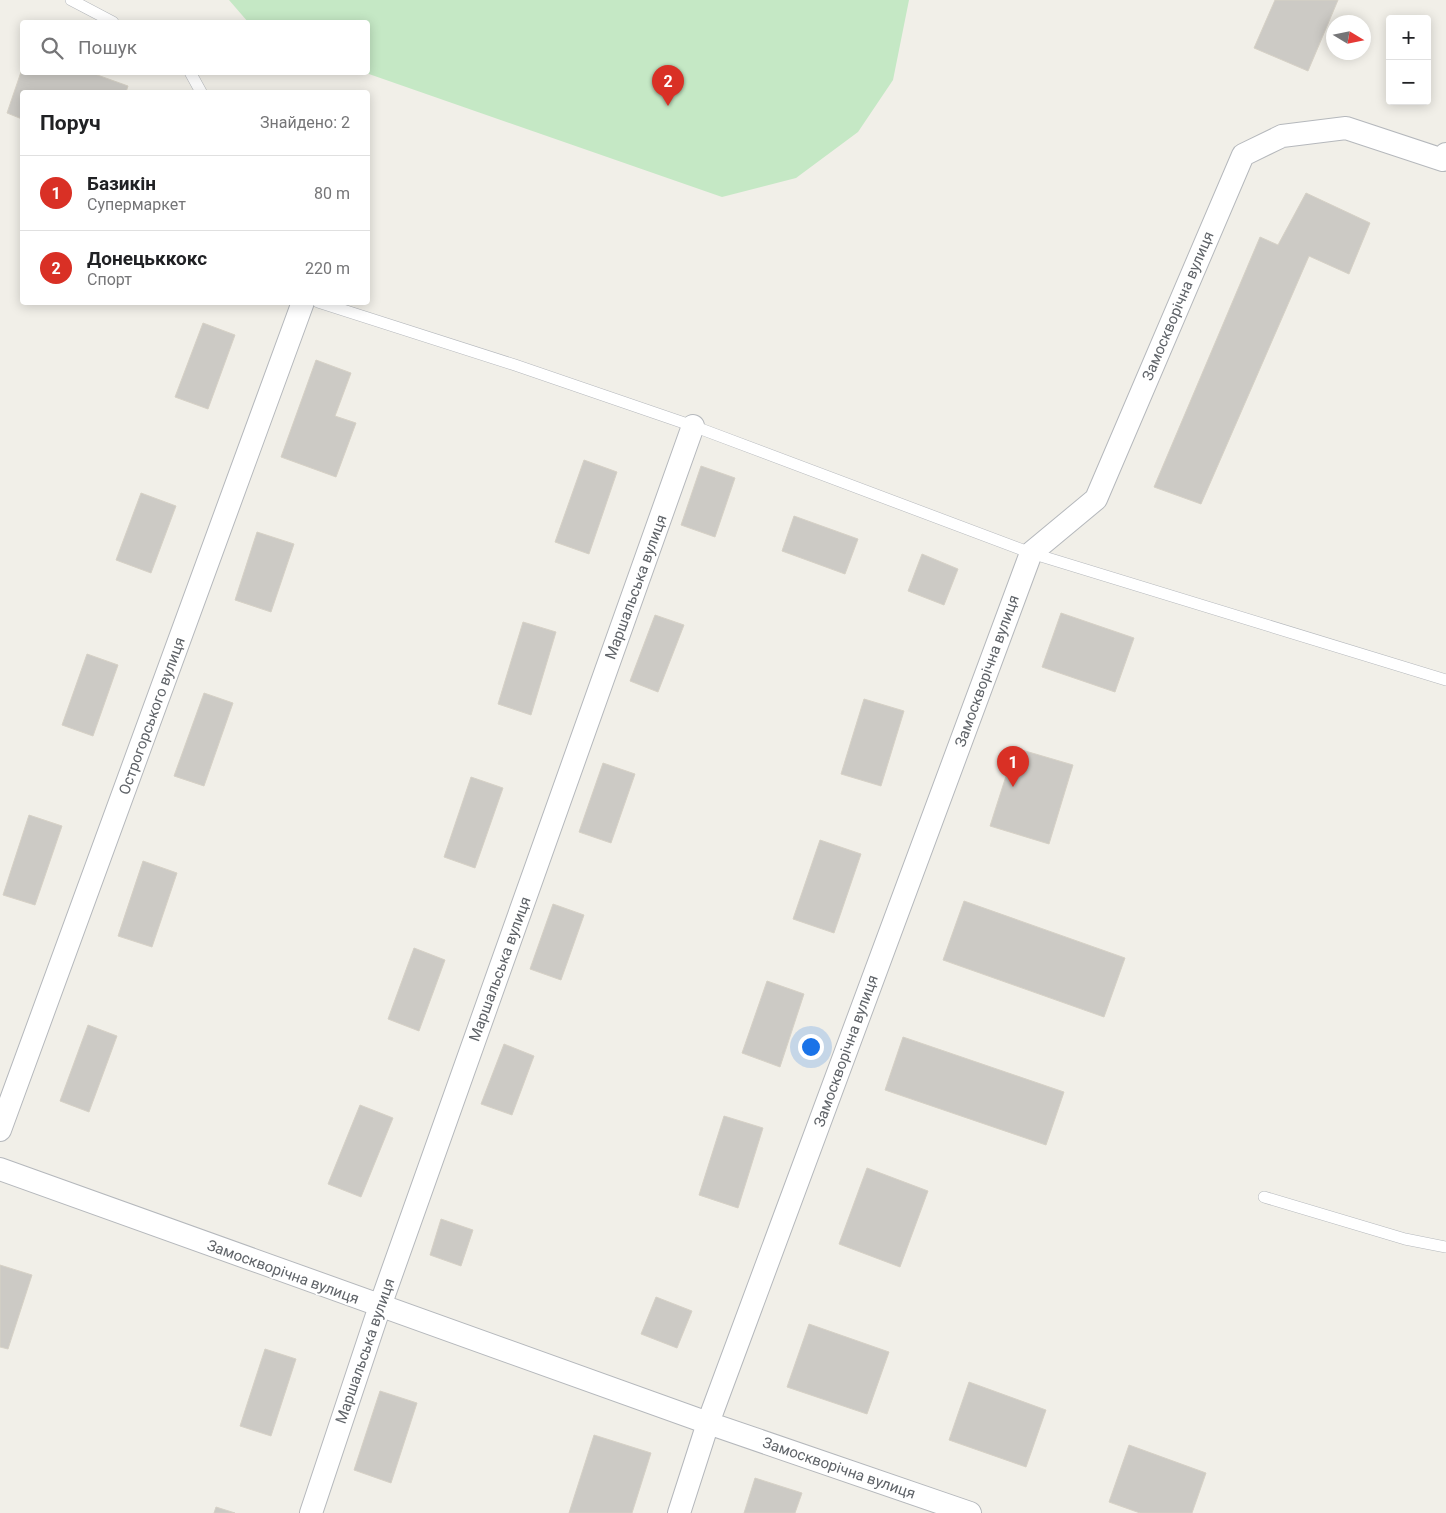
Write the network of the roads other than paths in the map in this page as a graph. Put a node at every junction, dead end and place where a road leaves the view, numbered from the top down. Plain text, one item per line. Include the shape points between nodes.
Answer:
1 (71, 0) edge
2 (109, 20) edge
3 (192, 75) edge
4 (199, 90) edge
5 (1446, 154) edge
6 (302, 305) edge
7 (327, 305) edge
8 (693, 426) junction
9 (1031, 553) junction
10 (1446, 680) edge
11 (0, 1130) edge
12 (0, 1169) edge
13 (1264, 1197) dead end
14 (1446, 1247) edge
15 (380, 1306) junction
16 (708, 1423) junction
17 (311, 1513) edge
18 (679, 1513) edge
19 (970, 1513) edge

1 - 2 lane
3 - 4 lane
5 - 9 street, Замоскворічна вулиця via 1443,160 1346,128 1282,136 1243,155 1096,499
6 - 11 street, Острогорського вулиця
7 - 8 lane
8 - 9 lane
8 - 15 street, Маршальська вулиця
9 - 10 lane
9 - 16 street, Замоскворічна вулиця
12 - 15 street, Замоскворічна вулиця
13 - 14 lane via 1405,1239
15 - 16 street, Замоскворічна вулиця
15 - 17 street, Маршальська вулиця
16 - 18 street, Замоскворічна вулиця
16 - 19 street, Замоскворічна вулиця

